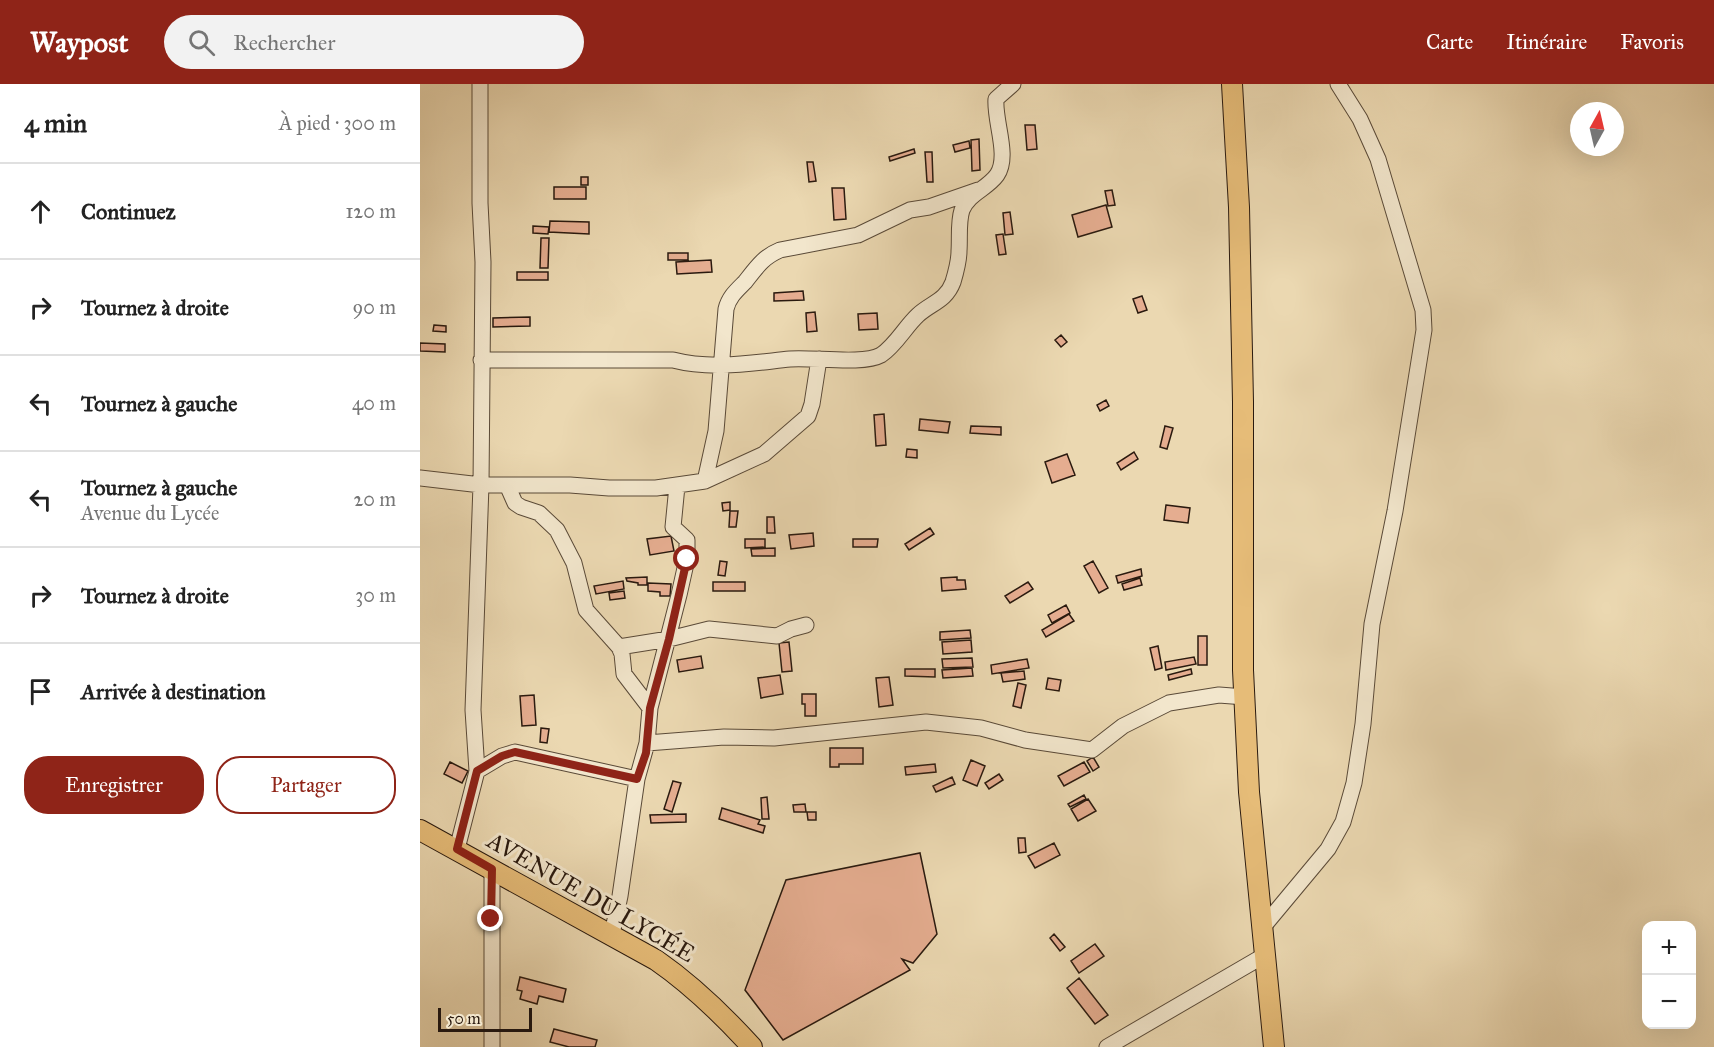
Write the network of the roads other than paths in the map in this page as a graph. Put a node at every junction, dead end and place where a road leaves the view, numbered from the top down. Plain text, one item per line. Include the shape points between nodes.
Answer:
1 (480, 84) edge
2 (1012, 84) edge
3 (1232, 84) edge
4 (1338, 84) edge
5 (978, 190) junction
6 (819, 359) junction
7 (481, 360) junction
8 (722, 365) junction
9 (420, 478) edge
10 (705, 481) junction
11 (481, 485) junction
12 (507, 485) junction
13 (677, 486) junction
14 (806, 625) dead end
15 (669, 639) junction
16 (619, 646) junction
17 (1245, 697) junction
18 (650, 708) junction
19 (647, 743) junction
20 (477, 771) junction
21 (637, 779) junction
22 (420, 830) edge
23 (457, 849) junction
24 (492, 869) junction
25 (1263, 927) junction
26 (612, 934) junction
27 (1265, 955) junction
28 (492, 1047) edge
29 (752, 1047) edge
30 (1107, 1047) edge
31 (1274, 1047) edge

1 - 7 street
2 - 5 street via 996,99 1000,169
3 - 17 main road via 1239,207
4 - 25 street via 1378,159 1423,310 1424,330 1372,624 1354,783 1342,822 1328,849
5 - 6 street via 962,211 953,281 940,301 920,314 876,357
5 - 8 street via 910,210 858,235 780,250 764,259 728,302
6 - 8 street
6 - 10 street via 808,416 764,454
7 - 8 street via 673,360
7 - 11 street
8 - 10 street via 716,431
9 - 11 street
10 - 13 street
11 - 12 street
11 - 20 street via 473,710
12 - 13 street
12 - 16 street via 515,503 538,513 557,530 574,563 586,610
13 - 15 street via 673,527 687,540 688,551
14 - 15 street via 777,636 709,629
15 - 16 street
15 - 18 street
16 - 18 street via 624,674
17 - 19 street via 1219,694 1169,703 1123,726 1092,750 953,723 926,722 774,738
17 - 25 main road via 1249,792
18 - 19 street
19 - 21 street
20 - 21 street via 515,752
20 - 23 street
21 - 26 street
22 - 23 main road, AVENUE DU LYCÉE
23 - 24 main road, AVENUE DU LYCÉE
24 - 26 main road, AVENUE DU LYCÉE
24 - 28 street
25 - 27 main road
26 - 29 main road, AVENUE DU LYCÉE via 686,981
27 - 30 street
27 - 31 main road

